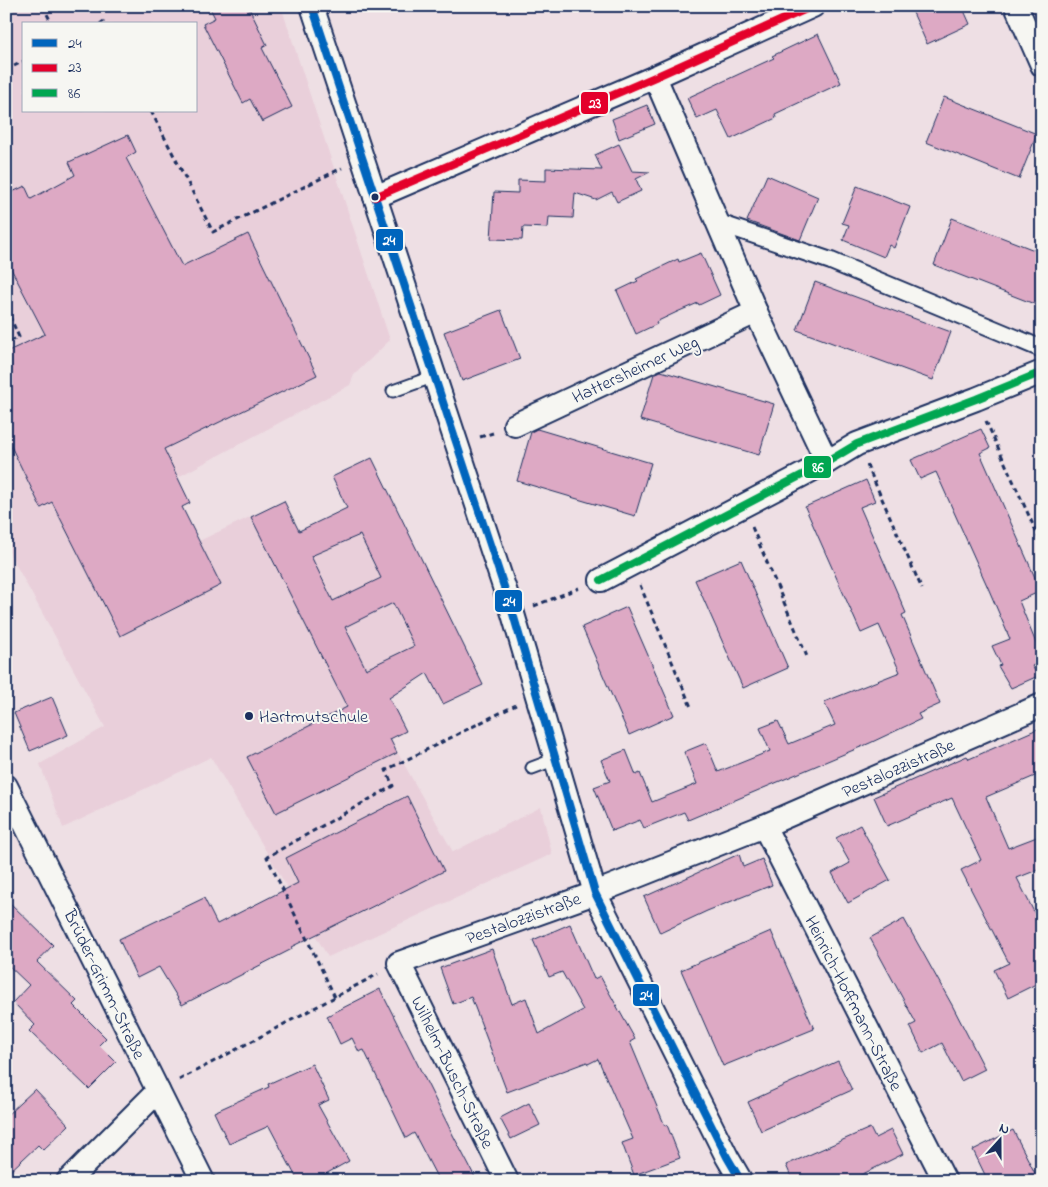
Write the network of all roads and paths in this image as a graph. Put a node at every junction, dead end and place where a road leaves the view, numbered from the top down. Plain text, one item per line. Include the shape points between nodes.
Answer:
1 (43, 6) edge
2 (312, 6) edge
3 (813, 6) edge
4 (1016, 6) edge
5 (51, 22) edge
6 (22, 62) edge
7 (1042, 65) edge
8 (6, 70) edge
9 (655, 78) junction
10 (152, 112) edge
11 (362, 157) junction
12 (375, 197) junction
13 (716, 222) junction
14 (6, 308) edge
15 (756, 312) junction
16 (6, 343) edge
17 (1042, 349) edge
18 (1042, 372) edge
19 (435, 376) junction
20 (393, 391) dead end
21 (976, 400) junction
22 (515, 425) joint
23 (857, 444) junction
24 (458, 445) junction
25 (827, 462) junction
26 (743, 506) junction
27 (1039, 538) dead end
28 (632, 564) junction
29 (601, 580) joint
30 (922, 589) dead end
31 (513, 614) junction
32 (808, 659) dead end
33 (536, 694) junction
34 (1042, 705) edge
35 (691, 707) dead end
36 (556, 759) junction
37 (532, 768) dead end
38 (6, 786) edge
39 (764, 826) junction
40 (595, 893) junction
41 (399, 963) junction
42 (335, 997) junction
43 (158, 1091) junction
44 (68, 1181) edge
45 (203, 1181) edge
46 (507, 1181) edge
47 (742, 1181) edge
48 (945, 1181) edge

1 - 5 path
2 - 11 street
3 - 9 street
4 - 7 street
6 - 8 path
9 - 12 street
9 - 13 street
10 - 11 path via 213,232
11 - 12 street
12 - 19 street
13 - 15 street
13 - 17 street via 831,261
14 - 16 path via 19,337
15 - 22 street, Hattersheimer Weg
15 - 25 street
18 - 21 street
19 - 20 lane
19 - 24 street
21 - 23 street
21 - 27 path
22 - 24 path
23 - 25 street
23 - 30 path
24 - 31 street
25 - 26 street
26 - 28 street
26 - 32 path
28 - 29 street
28 - 35 path
29 - 31 path
31 - 33 street
33 - 36 street
33 - 42 path via 386,770 394,786 267,857
34 - 39 street, Pestalozzistraße
36 - 37 lane
36 - 40 street
38 - 43 street, Brüder-Grimm-Straße
39 - 40 street, Pestalozzistraße
39 - 48 street, Heinrich-Hoffmann-Straße
40 - 41 street, Pestalozzistraße
40 - 47 street
41 - 42 path
41 - 46 street, Wilhelm-Busch-Straße
42 - 43 path
43 - 44 street
43 - 45 street, Brüder-Grimm-Straße

